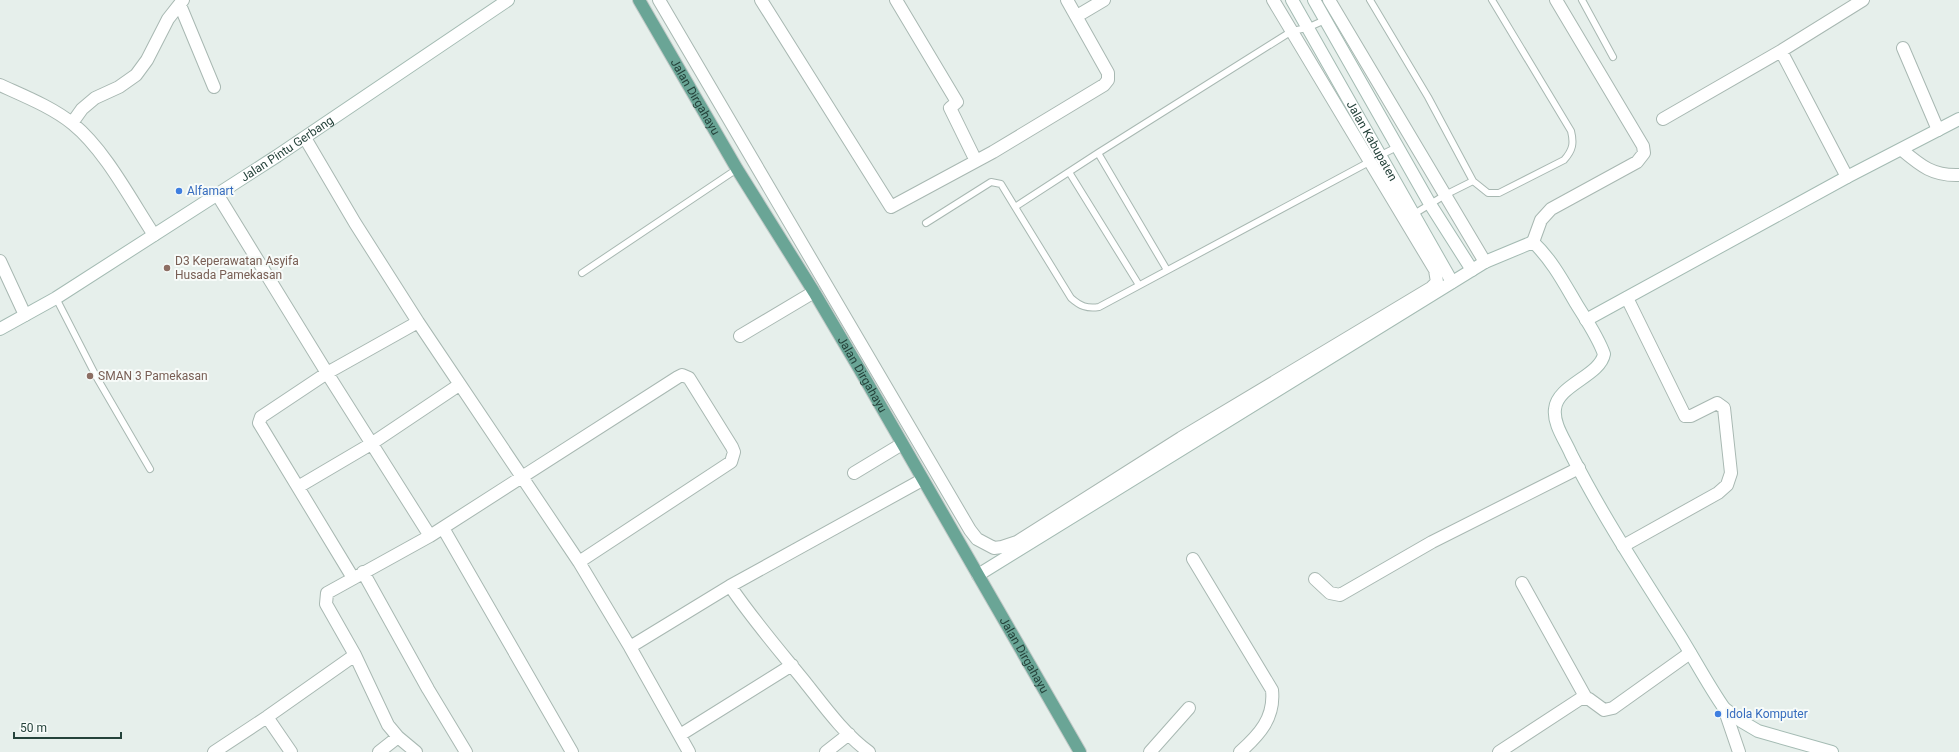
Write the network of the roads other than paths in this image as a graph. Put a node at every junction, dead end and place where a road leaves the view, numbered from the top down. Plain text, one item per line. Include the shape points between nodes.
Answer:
1 (508, 0) edge
2 (639, 0) edge
3 (659, 0) edge
4 (761, 0) edge
5 (896, 0) edge
6 (1067, 0) edge
7 (1104, 0) edge
8 (1273, 0) edge
9 (1292, 0) edge
10 (1314, 0) edge
11 (1329, 0) edge
12 (1370, 0) edge
13 (1492, 0) edge
14 (1556, 0) edge
15 (1582, 0) edge
16 (1863, 0) edge
17 (182, 3) edge
18 (1077, 16) junction
19 (1325, 20) junction
20 (1307, 28) junction
21 (1292, 31) junction
22 (1903, 48) dead end
23 (1781, 51) junction
24 (1614, 57) dead end
25 (0, 85) edge
26 (214, 87) dead end
27 (1664, 119) dead end
28 (1959, 119) edge
29 (72, 123) junction
30 (1938, 130) junction
31 (305, 138) junction
32 (1397, 147) junction
33 (1902, 150) junction
34 (1098, 153) junction
35 (1375, 158) junction
36 (976, 161) junction
37 (737, 169) junction
38 (1069, 172) junction
39 (1959, 175) edge
40 (1847, 177) junction
41 (1473, 181) junction
42 (217, 194) junction
43 (1445, 196) junction
44 (1430, 204) junction
45 (1015, 207) junction
46 (1414, 214) junction
47 (926, 223) dead end
48 (154, 235) junction
49 (1533, 242) junction
50 (0, 261) edge
51 (1485, 262) junction
52 (1167, 270) junction
53 (1472, 270) junction
54 (582, 273) dead end
55 (1452, 282) junction
56 (1139, 285) junction
57 (814, 292) junction
58 (56, 298) junction
59 (1627, 298) junction
60 (25, 315) junction
61 (1586, 320) junction
62 (418, 322) junction
63 (0, 329) edge
64 (740, 336) dead end
65 (326, 373) junction
66 (459, 385) junction
67 (371, 444) junction
68 (902, 444) junction
69 (1578, 468) junction
70 (150, 469) dead end
71 (854, 473) dead end
72 (522, 478) junction
73 (922, 480) junction
74 (298, 487) junction
75 (443, 528) junction
76 (430, 536) junction
77 (1623, 546) junction
78 (1194, 559) dead end
79 (579, 562) junction
80 (358, 575) junction
81 (978, 575) junction
82 (1314, 579) dead end
83 (1522, 583) dead end
84 (730, 586) junction
85 (630, 647) junction
86 (1690, 653) junction
87 (355, 655) junction
88 (792, 665) junction
89 (1586, 698) junction
90 (1189, 708) dead end
91 (1724, 708) junction
92 (267, 718) junction
93 (849, 734) junction
94 (680, 736) junction
95 (398, 737) junction
96 (1829, 751) edge
97 (214, 752) edge
98 (291, 752) edge
99 (379, 752) edge
100 (416, 752) edge
101 (466, 752) edge
102 (572, 752) edge
103 (689, 752) edge
104 (826, 752) edge
105 (869, 752) edge
106 (1080, 752) edge
107 (1150, 752) edge
108 (1240, 752) edge
109 (1499, 752) edge
110 (1738, 752) edge

1 - 31 street, Jalan Pintu Gerbang
2 - 37 main road, Jalan Dirgahayu
3 - 35 street via 953,504 977,539 994,548 1017,542 1181,438 1435,286 1435,270
4 - 36 street via 891,207
5 - 36 street via 957,102 950,108
6 - 18 street
7 - 18 street
8 - 21 street
9 - 20 street, Jalan Kabupaten
10 - 19 street, Jalan Kabupaten
11 - 43 street
12 - 41 lane via 1428,97
13 - 41 lane via 1571,131 1574,142 1564,160 1499,193 1488,193
14 - 49 street via 1643,146 1644,153 1636,162 1551,209 1541,220
15 - 24 lane
16 - 23 street
17 - 26 street
17 - 29 street via 168,18 147,60 136,75 119,87 95,98 82,109
18 - 36 street via 1108,72 1108,80 1104,85
19 - 20 lane
19 - 32 street, Jalan Kabupaten
20 - 21 lane
20 - 35 street, Jalan Kabupaten
21 - 34 lane
21 - 35 street
22 - 30 street
23 - 27 street
23 - 40 street
25 - 29 street via 50,109
28 - 30 street
29 - 48 street via 94,146
30 - 33 street
31 - 42 street, Jalan Pintu Gerbang
31 - 62 street via 354,223
32 - 35 lane
32 - 44 street, Jalan Kabupaten
33 - 39 street via 1934,173
33 - 40 street
34 - 38 lane
34 - 52 lane
35 - 46 street, Jalan Kabupaten
35 - 52 lane
37 - 54 lane
37 - 57 main road, Jalan Dirgahayu
38 - 45 lane
38 - 56 lane
40 - 59 street
41 - 43 lane
42 - 48 street, Jalan Pintu Gerbang
42 - 65 street
43 - 44 lane
43 - 51 street
44 - 46 lane
44 - 53 street, Jalan Kabupaten
45 - 47 lane via 1001,184 991,182
45 - 56 lane via 1071,298 1080,306 1099,307
46 - 55 street, Jalan Kabupaten
48 - 58 street, Jalan Pintu Gerbang
49 - 51 street
49 - 61 street via 1547,258
50 - 60 street
51 - 53 street
52 - 56 lane
53 - 55 street
55 - 81 street
57 - 64 street
57 - 68 main road, Jalan Dirgahayu
58 - 60 street, Jalan Pintu Gerbang
58 - 70 lane via 97,378
59 - 61 street
59 - 77 street via 1685,416 1691,416 1717,403 1724,408 1732,473 1728,486 1718,493
60 - 63 street, Jalan Pintu Gerbang
61 - 69 street via 1602,349 1603,358 1558,398 1554,416
62 - 65 street
62 - 66 street
65 - 67 street
65 - 74 street via 261,418 259,423
66 - 67 street
66 - 72 street
67 - 74 street
67 - 76 street
68 - 71 street
68 - 73 main road, Jalan Dirgahayu
69 - 77 street
69 - 82 street via 1432,542 1340,595 1330,594
72 - 75 street
72 - 79 street
72 - 79 street via 678,376 689,378 732,447 734,452 731,462
73 - 81 main road, Jalan Dirgahayu
73 - 84 street
74 - 80 street
75 - 76 street
75 - 102 street
76 - 80 street
77 - 86 street
78 - 108 street via 1272,690 1272,708 1264,727
79 - 85 street
80 - 87 street via 331,590 326,598 326,604
80 - 101 street
81 - 106 main road, Jalan Dirgahayu
83 - 89 street
84 - 85 street
84 - 88 street via 763,632
85 - 94 street
86 - 89 street via 1614,708 1604,710
86 - 91 street
87 - 92 street
87 - 95 street via 388,725
88 - 93 street
88 - 94 street
89 - 109 street
90 - 107 street
91 - 96 street via 1758,731
91 - 110 street
92 - 97 street
92 - 98 street
93 - 104 street
93 - 105 street
94 - 103 street
95 - 99 street
95 - 100 street

